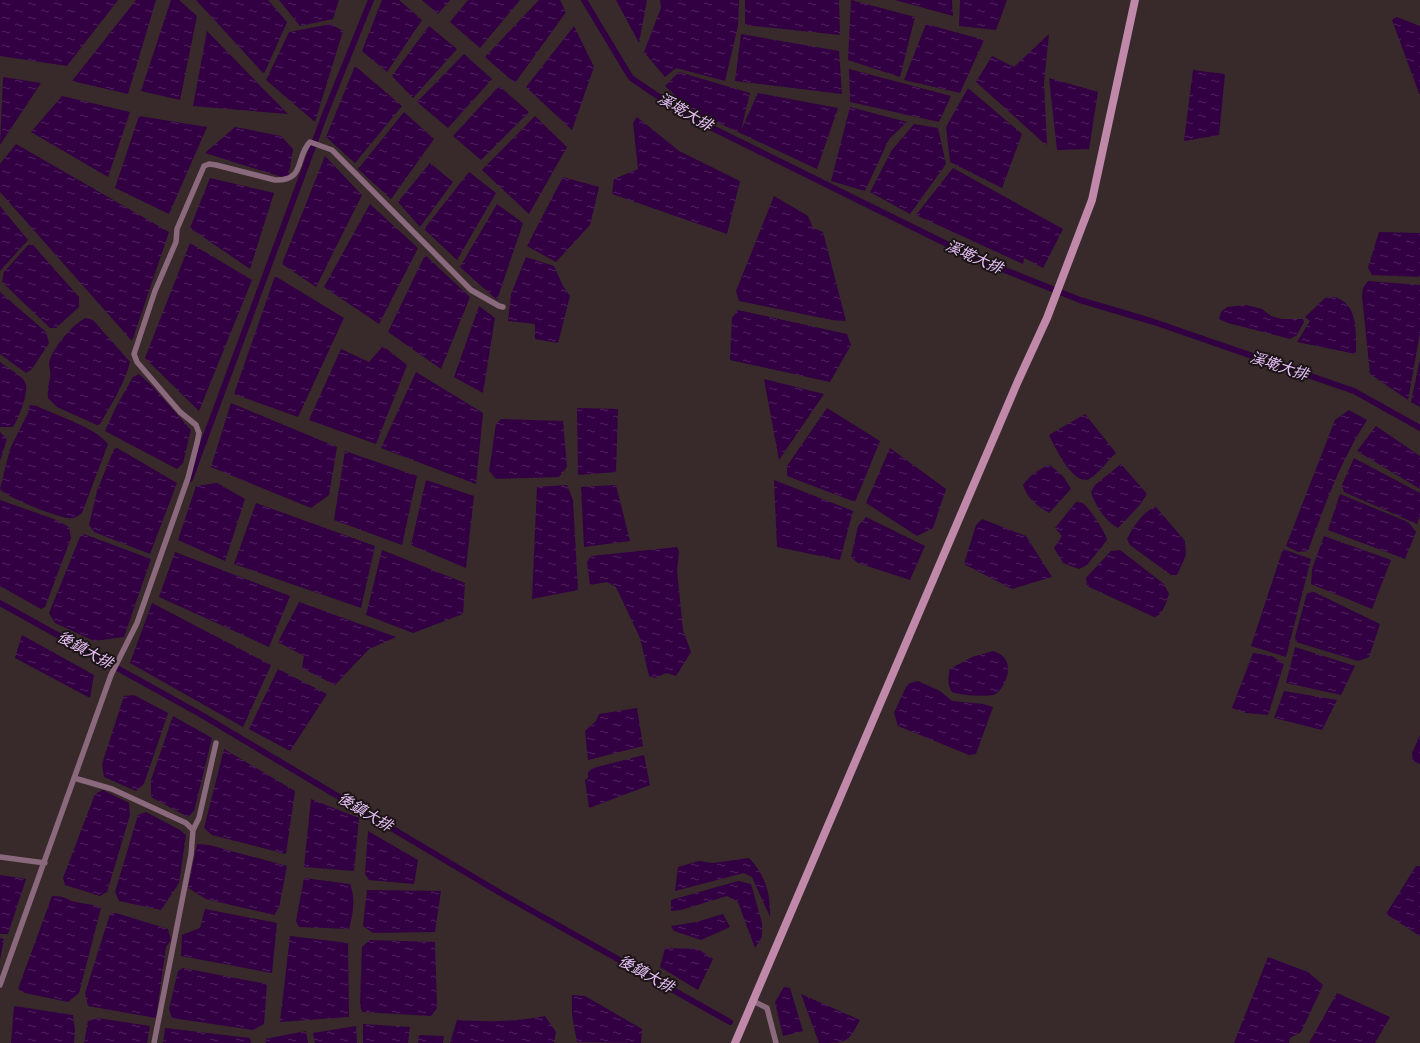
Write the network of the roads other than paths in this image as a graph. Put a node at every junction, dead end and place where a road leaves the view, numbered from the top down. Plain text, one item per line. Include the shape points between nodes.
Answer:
1 (1135, 0) edge
2 (503, 307) dead end
3 (216, 743) dead end
4 (74, 778) junction
5 (193, 830) junction
6 (0, 856) edge
7 (45, 863) junction
8 (0, 985) edge
9 (753, 1001) junction
10 (154, 1043) edge
11 (735, 1043) edge
12 (776, 1043) edge

1 - 9 main road via 1092,200 1059,291 1018,380
2 - 4 street via 471,290 332,150 310,142 294,175 284,180 216,165 204,166 177,229 176,242 134,354 137,362 180,412 196,425 199,434 188,478 137,623 111,675
3 - 5 street via 199,818
4 - 5 street via 132,798 186,823
4 - 7 street
5 - 10 street via 191,855
6 - 7 street
7 - 8 street
9 - 11 main road
9 - 12 street via 767,1008

